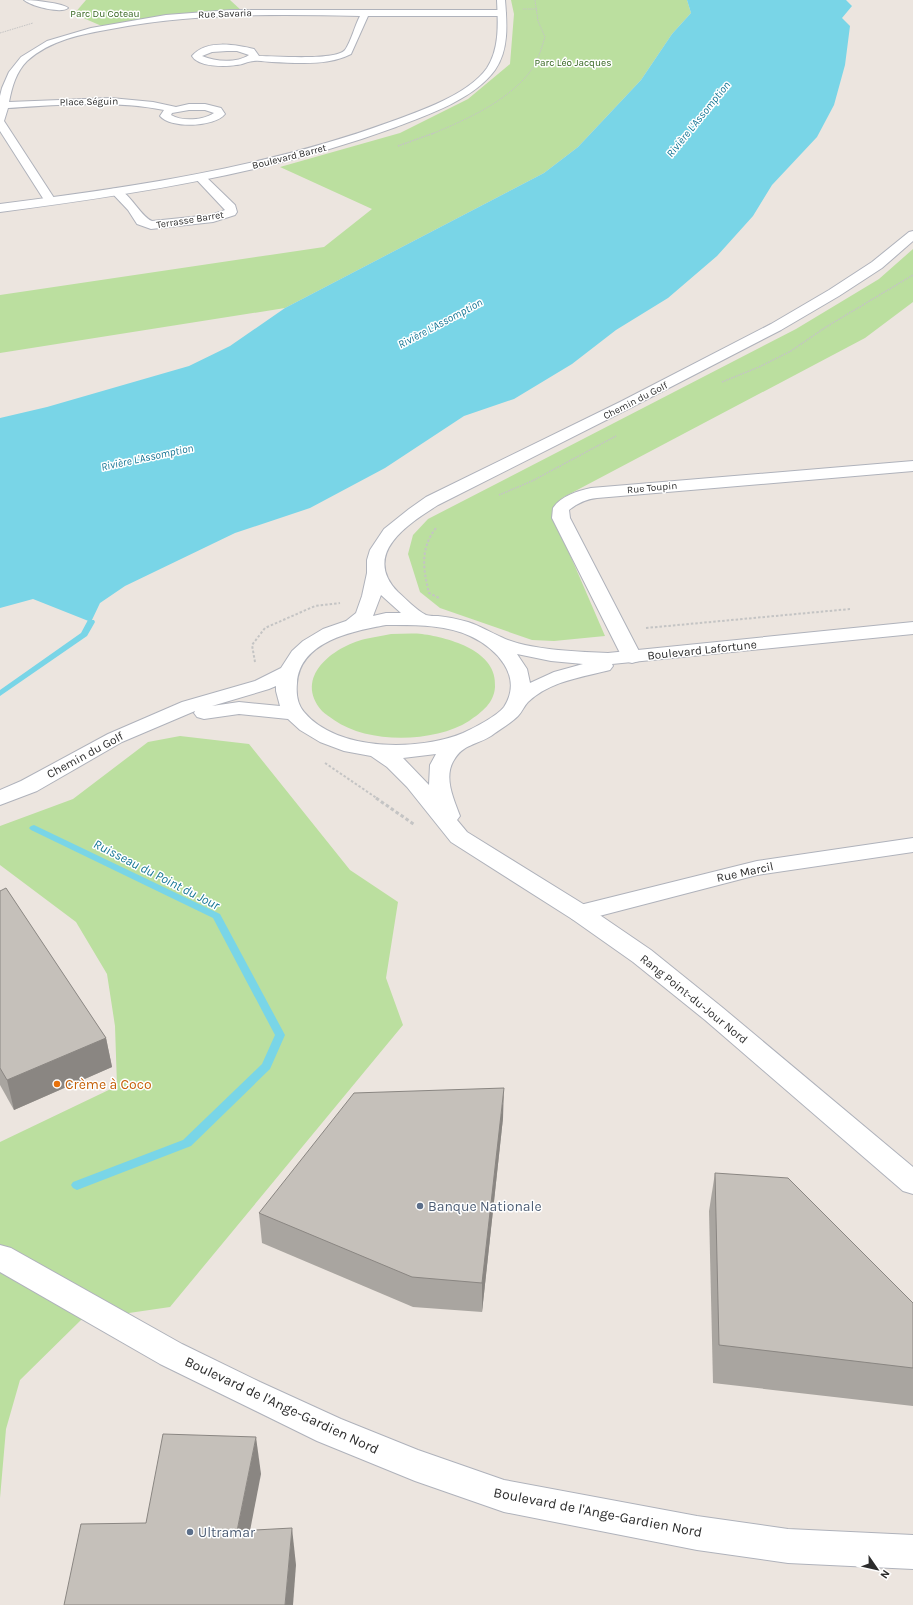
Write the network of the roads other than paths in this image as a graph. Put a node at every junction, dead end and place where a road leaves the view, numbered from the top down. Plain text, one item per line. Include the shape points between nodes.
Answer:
1 (28, 0) edge
2 (501, 0) edge
3 (64, 8) dead end
4 (502, 12) junction
5 (365, 13) junction
6 (252, 58) junction
7 (3, 104) junction
8 (174, 109) dead end
9 (0, 120) edge
10 (0, 123) edge
11 (13, 145) junction
12 (0, 147) edge
13 (200, 177) junction
14 (116, 191) junction
15 (50, 201) junction
16 (0, 208) edge
17 (913, 236) edge
18 (913, 466) edge
19 (376, 573) junction
20 (420, 619) junction
21 (352, 626) junction
22 (913, 628) edge
23 (913, 634) edge
24 (493, 641) junction
25 (632, 657) junction
26 (288, 672) junction
27 (511, 711) junction
28 (294, 713) junction
29 (170, 715) junction
30 (456, 744) junction
31 (378, 751) junction
32 (0, 798) edge
33 (459, 837) junction
34 (913, 845) edge
35 (580, 913) junction
36 (913, 1183) edge
37 (0, 1257) edge
38 (913, 1552) edge

1 - 3 street
2 - 4 street, Boulevard Barret
4 - 5 street, Rue Savaria
4 - 13 street, Boulevard Barret via 503,35 493,66 484,77 445,103 373,133 276,160
5 - 6 street via 348,52 334,59
5 - 7 street, Rue Savaria via 208,13 146,19 78,33 42,46 24,59 12,74
6 - 6 street via 239,62 219,63 202,61 197,56 211,50 238,48 251,51 255,55
7 - 8 street, Place Séguin via 88,100 140,102
7 - 9 street, Rue Savaria
10 - 11 street
11 - 12 street
11 - 15 street
13 - 14 street, Boulevard Barret
13 - 14 street, Terrasse Barret via 231,208 231,212 213,218 151,225 141,222
14 - 15 street, Boulevard Barret
15 - 16 street, Boulevard Barret
17 - 19 street, Chemin du Golf via 834,293 776,327 432,500 407,517 389,534 378,550
18 - 25 street, Rue Toupin via 584,493 571,500 561,508 561,518
19 - 20 street via 386,589
19 - 21 street, Chemin du Golf via 372,598 366,614
20 - 21 street via 386,620
20 - 24 street via 473,630
21 - 26 street via 322,637 300,653
22 - 25 street, Boulevard Lafortune
23 - 27 street, Boulevard Lafortune via 596,666 564,675 536,687 522,697
24 - 25 street, Boulevard Lafortune via 516,649 564,657
24 - 27 street via 511,656 520,674 521,692
26 - 28 street via 285,693
26 - 29 street, Chemin du Golf via 262,685 189,706
27 - 30 street via 489,730
28 - 29 street, Chemin du Golf via 239,708
28 - 31 street via 307,726 327,738
29 - 32 street, Chemin du Golf via 115,738 29,786
30 - 31 street via 418,751
30 - 33 street via 440,768 439,785 448,815
31 - 33 street, Rang Point-du-Jour Nord via 395,762 415,782
33 - 35 street, Rang Point-du-Jour Nord
34 - 35 street, Rue Marcil via 757,868
35 - 36 street, Rang Point-du-Jour Nord via 654,965
37 - 38 street, Boulevard de l'Ange-Gardien Nord via 171,1354 256,1396 415,1465 504,1496 690,1531 788,1546

